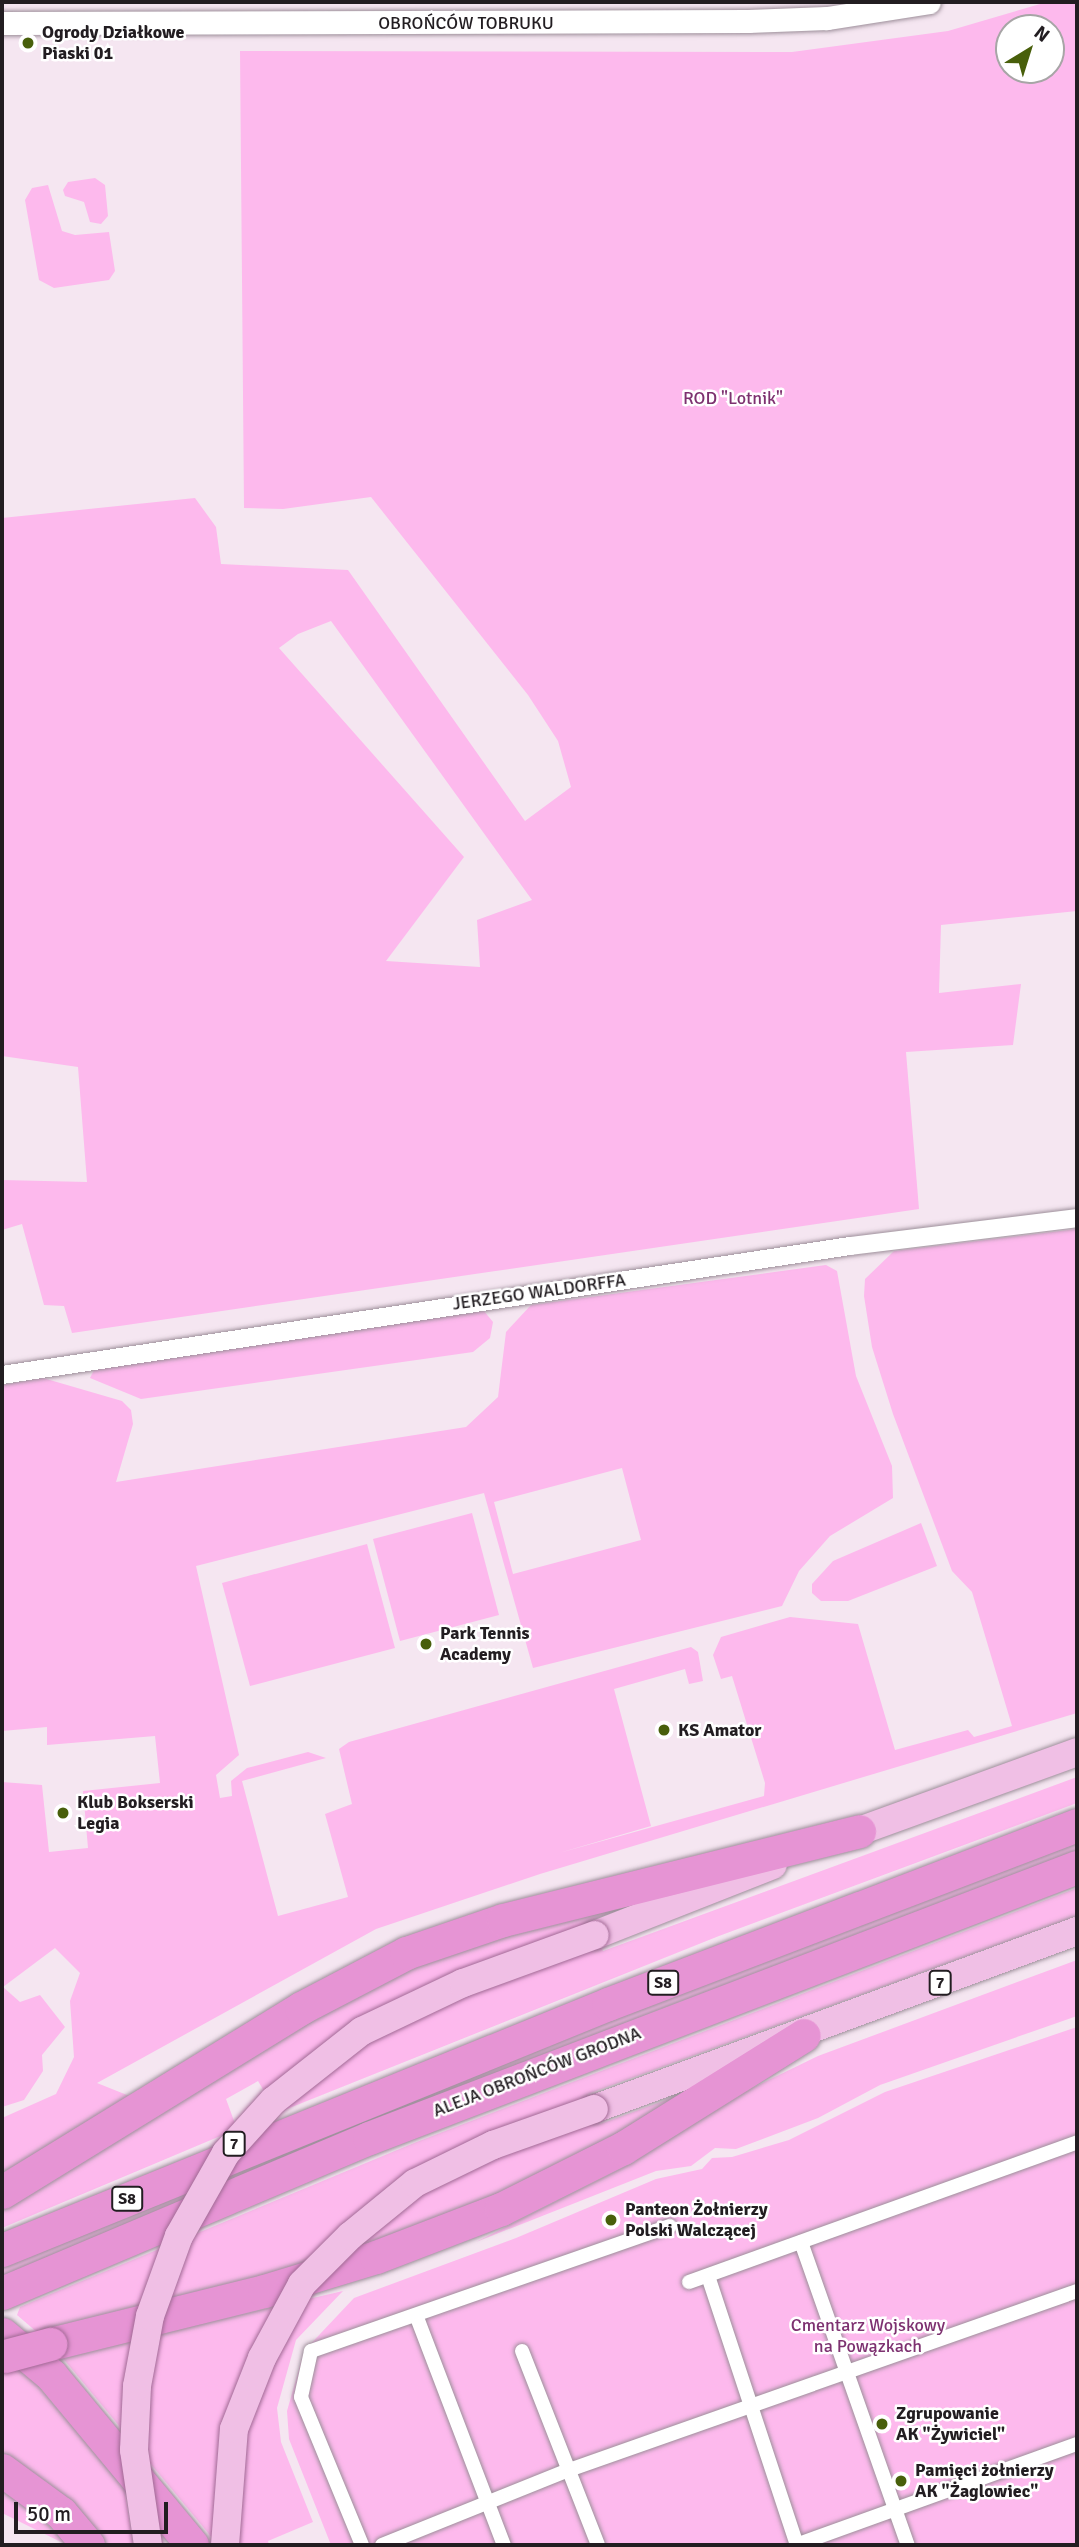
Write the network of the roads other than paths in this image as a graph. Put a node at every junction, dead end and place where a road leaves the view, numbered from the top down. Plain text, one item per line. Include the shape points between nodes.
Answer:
1 (929, 2) edge
2 (2, 23) edge
3 (1077, 1218) edge
4 (2, 1375) edge
5 (1077, 1752) edge
6 (1077, 1825) edge
7 (859, 1831) junction
8 (1077, 1867) edge
9 (1077, 1931) edge
10 (804, 2035) junction
11 (1077, 2142) edge
12 (2, 2192) edge
13 (670, 2226) dead end
14 (802, 2242) junction
15 (2, 2250) edge
16 (708, 2276) junction
17 (689, 2282) dead end
18 (1077, 2291) edge
19 (2, 2292) edge
20 (416, 2315) junction
21 (3, 2349) edge
22 (522, 2351) dead end
23 (848, 2374) junction
24 (751, 2407) junction
25 (1077, 2444) edge
26 (2, 2470) edge
27 (569, 2470) junction
28 (488, 2503) junction
29 (896, 2509) junction
30 (88, 2545) edge
31 (148, 2545) edge
32 (192, 2545) edge
33 (225, 2545) edge
34 (362, 2545) edge
35 (382, 2545) edge
36 (505, 2545) edge
37 (598, 2545) edge
38 (796, 2545) edge
39 (908, 2545) edge

1 - 2 street, OBROŃCÓW TOBRUKU via 827,18 747,21
3 - 4 street, JERZEGO WALDORFFA via 823,1250
5 - 7 main road, 7
6 - 15 highway, ALEJA OBROŃCÓW GRODNA / S8 via 608,2004
7 - 12 highway via 503,1920 406,1953 301,2008
7 - 31 main road, 7, bridge via 463,1983 362,2031 273,2101 226,2153 178,2236 149,2316 137,2386 134,2450
8 - 19 highway, ALEJA OBROŃCÓW GRODNA / S8 via 382,2133
9 - 10 main road, 7
10 - 21 highway, bridge via 623,2148 501,2209 376,2257 277,2287 50,2344
10 - 33 main road, 7, bridge via 493,2145 415,2183 350,2236 302,2284 261,2358 234,2429
11 - 14 street
13 - 20 street
14 - 16 street
14 - 23 street
16 - 17 street
16 - 24 street
18 - 23 street
20 - 28 street
20 - 34 street via 311,2351 301,2397
21 - 32 highway via 51,2375
22 - 27 street
23 - 24 street
23 - 29 street
24 - 27 street
24 - 38 street
25 - 29 street
26 - 30 highway via 61,2513
27 - 28 street
27 - 37 street
28 - 35 street
28 - 36 street
29 - 38 street
29 - 39 street

